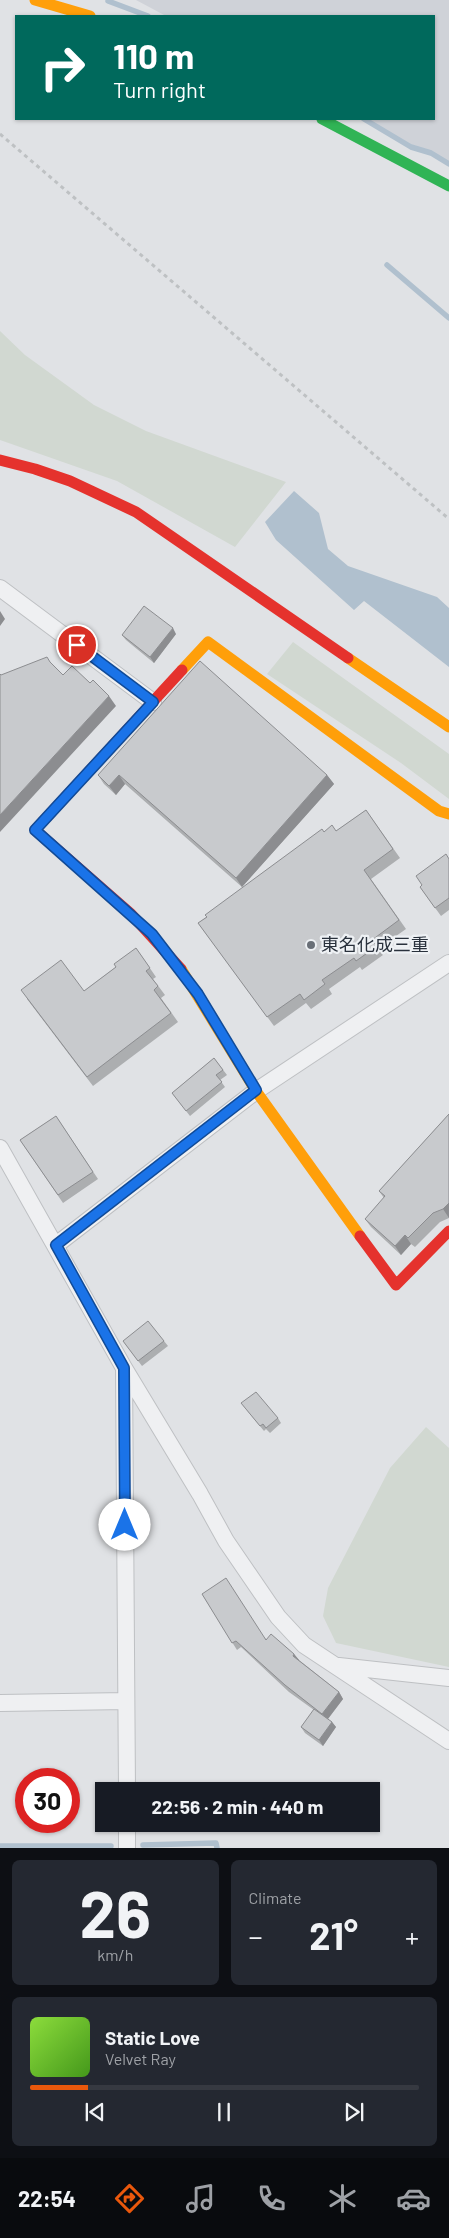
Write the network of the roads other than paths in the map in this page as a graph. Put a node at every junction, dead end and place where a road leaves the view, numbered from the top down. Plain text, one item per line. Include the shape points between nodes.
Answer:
1 (35, 0) edge
2 (87, 15) edge
3 (324, 120) edge
4 (449, 186) edge
5 (0, 460) edge
6 (0, 588) edge
7 (153, 702) junction
8 (449, 727) edge
9 (449, 814) edge
10 (449, 962) edge
11 (256, 1090) junction
12 (0, 1148) edge
13 (449, 1231) edge
14 (56, 1245) junction
15 (124, 1368) junction
16 (334, 1665) junction
17 (449, 1678) edge
18 (126, 1701) junction
19 (0, 1702) edge
20 (449, 1742) edge
21 (127, 1782) edge
22 (127, 1832) edge
23 (127, 1848) edge

1 - 2 street
3 - 4 street
5 - 8 street via 21,464 85,487 136,512
6 - 7 street
7 - 9 street via 208,642 440,811
7 - 11 street via 35,830 152,934 198,994
10 - 11 street
11 - 13 street via 396,1285
11 - 14 street
12 - 14 street
14 - 15 street
15 - 16 street via 226,1542 278,1617 304,1645
15 - 18 street
16 - 17 street
16 - 20 street
18 - 19 street
18 - 21 street
22 - 23 street

